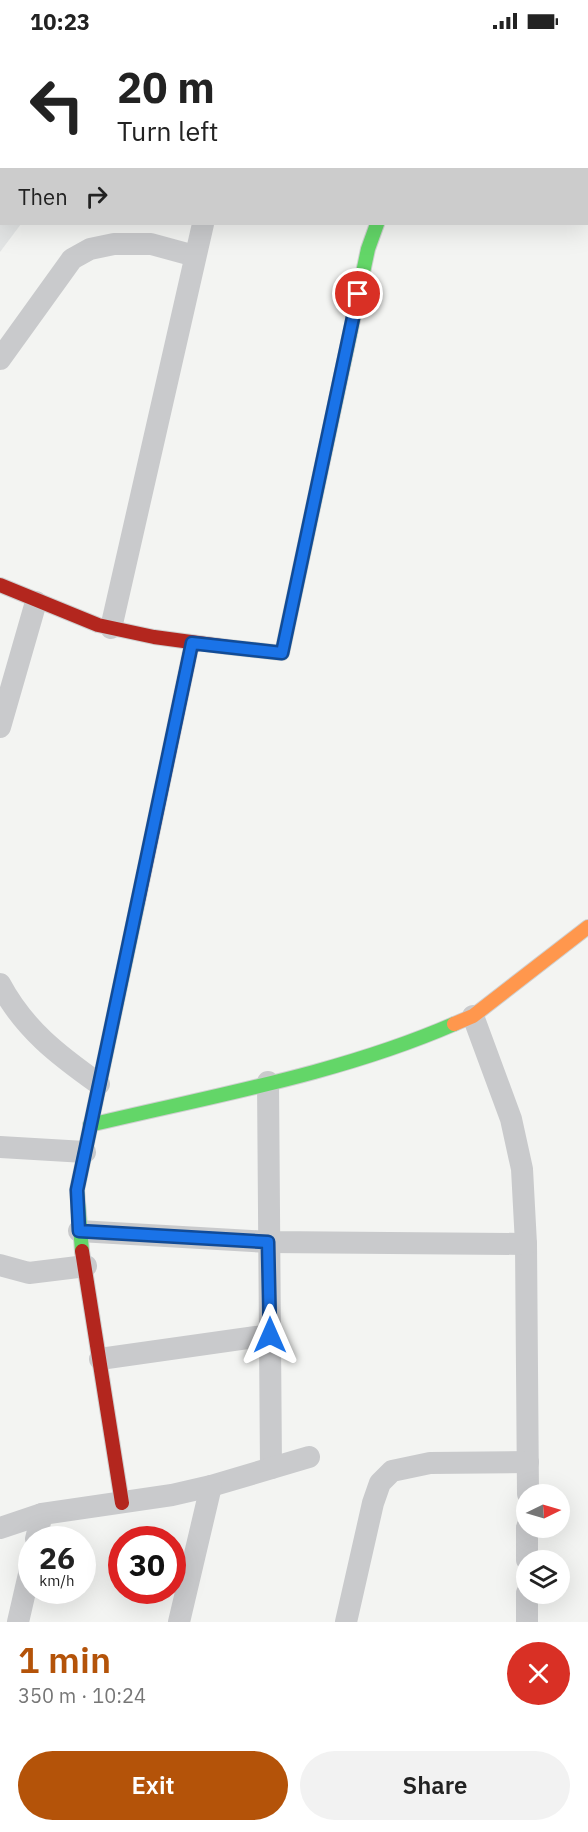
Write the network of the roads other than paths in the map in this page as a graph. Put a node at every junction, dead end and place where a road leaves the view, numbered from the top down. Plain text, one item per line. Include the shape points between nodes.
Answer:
1 (203, 225) edge
2 (377, 225) edge
3 (195, 256) junction
4 (0, 359) edge
5 (0, 585) edge
6 (36, 602) junction
7 (111, 628) junction
8 (192, 643) junction
9 (0, 727) edge
10 (586, 933) edge
11 (0, 984) edge
12 (473, 1016) junction
13 (268, 1082) junction
14 (99, 1084) junction
15 (90, 1125) junction
16 (0, 1147) edge
17 (85, 1152) junction
18 (79, 1231) junction
19 (268, 1242) junction
20 (526, 1244) junction
21 (0, 1265) edge
22 (86, 1266) junction
23 (270, 1335) junction
24 (100, 1359) junction
25 (309, 1457) dead end
26 (528, 1462) junction
27 (271, 1468) junction
28 (528, 1484) edge
29 (211, 1486) junction
30 (122, 1503) junction
31 (42, 1514) junction
32 (39, 1526) edge
33 (0, 1528) edge
34 (18, 1603) edge
35 (527, 1604) edge
36 (12, 1621) edge
37 (179, 1622) edge
38 (346, 1622) edge
39 (527, 1622) edge

1 - 3 street
2 - 8 street via 368,249 282,653
3 - 4 street via 151,244 114,244 90,249 72,259
3 - 7 street
5 - 6 street
6 - 7 street
6 - 9 street
7 - 8 street
8 - 14 street
10 - 12 street
11 - 14 street via 12,1007 53,1052
12 - 13 street via 420,1040
12 - 20 street via 511,1119 522,1169
13 - 15 street
13 - 19 street
14 - 15 street
15 - 17 street
16 - 17 street
17 - 18 street via 77,1190
18 - 19 street
18 - 22 street
19 - 20 street
19 - 23 street
20 - 26 street
21 - 22 street via 29,1273
22 - 24 street
23 - 24 street
23 - 27 street
24 - 30 street
25 - 27 street
26 - 28 street
26 - 38 street via 430,1463 392,1471 380,1483 373,1503
27 - 29 street
29 - 30 street
29 - 37 street
30 - 31 street
31 - 32 street
31 - 33 street
34 - 36 street
35 - 39 street

